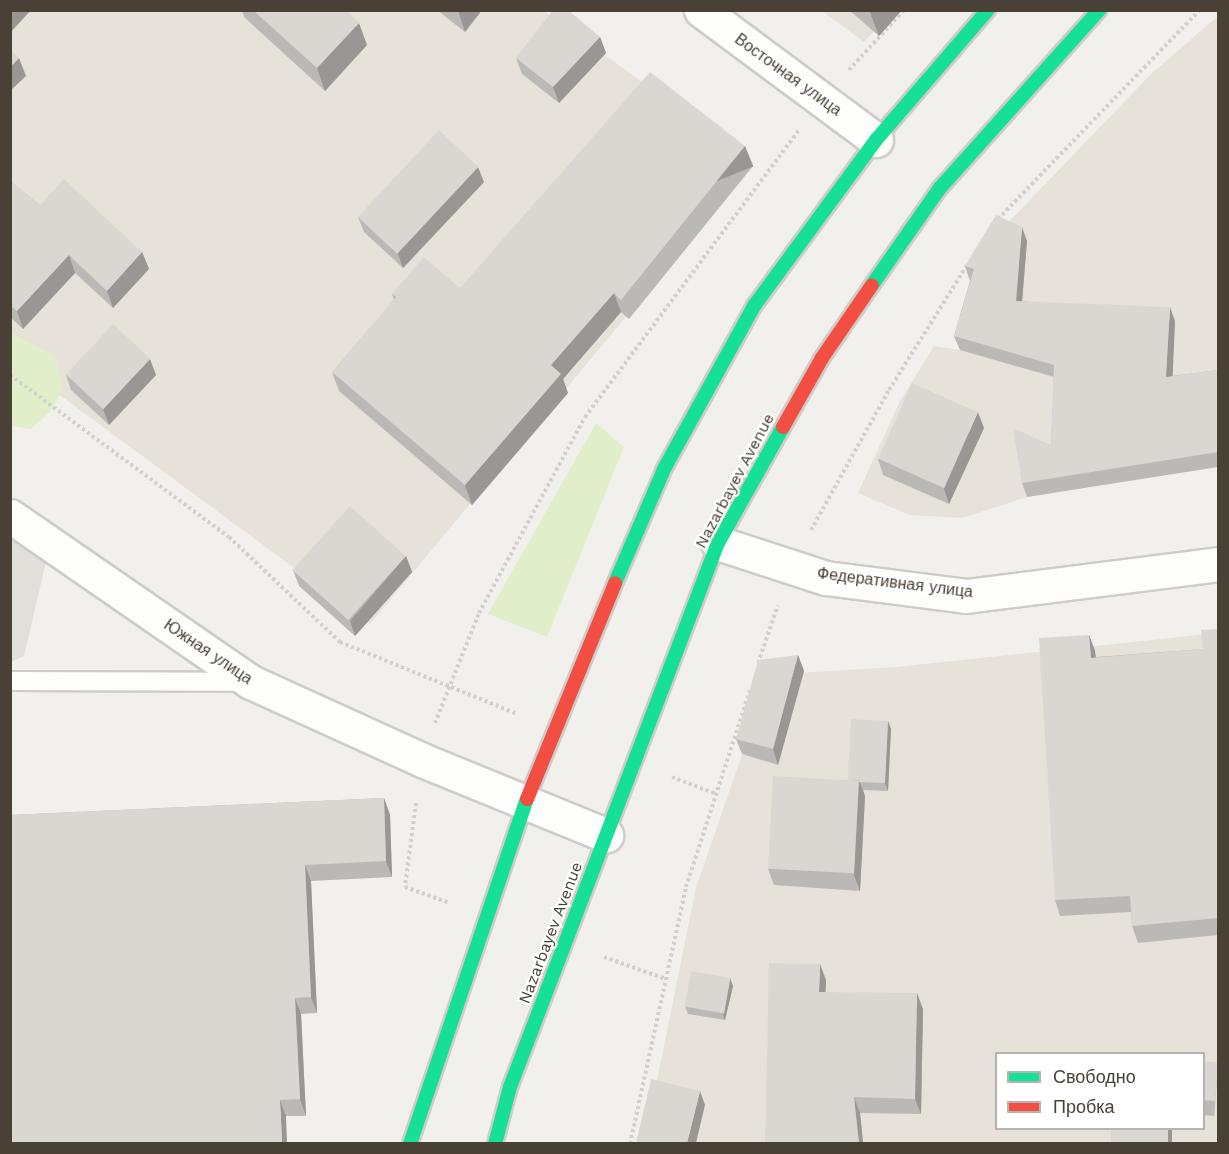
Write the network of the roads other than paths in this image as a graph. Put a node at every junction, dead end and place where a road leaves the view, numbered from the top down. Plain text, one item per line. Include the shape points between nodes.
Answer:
1 (700, 10) edge
2 (988, 10) edge
3 (1099, 10) edge
4 (876, 140) junction
5 (10, 516) edge
6 (718, 543) junction
7 (1218, 564) edge
8 (10, 681) edge
9 (251, 682) junction
10 (525, 805) junction
11 (606, 836) junction
12 (410, 1143) edge
13 (495, 1143) edge

1 - 4 street, Восточная улица
2 - 4 main road
3 - 6 main road, Nazarbayev Avenue via 940,188 822,358
4 - 10 main road via 754,306 664,469 610,589
5 - 9 street, Южная улица
6 - 7 street, Федеративная улица via 826,578 966,596
6 - 11 main road, Nazarbayev Avenue
8 - 9 lane
9 - 10 street, Южная улица
10 - 11 street, Южная улица
10 - 12 main road
11 - 13 main road, Nazarbayev Avenue via 510,1087

